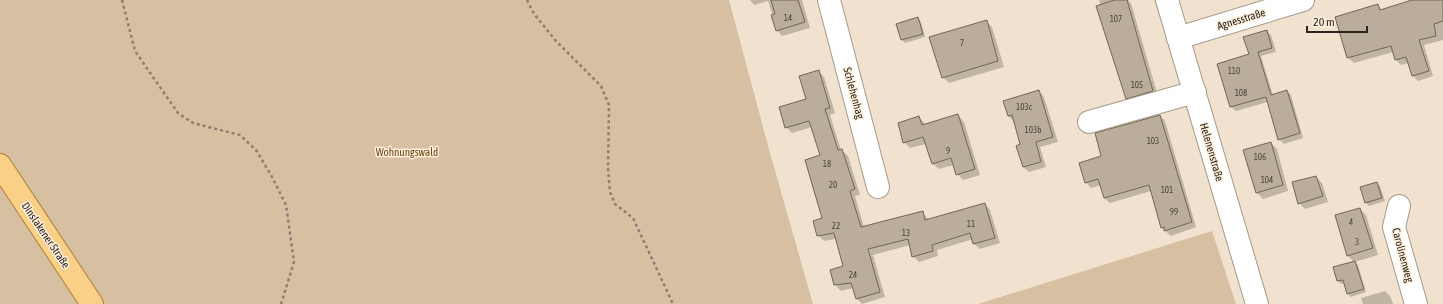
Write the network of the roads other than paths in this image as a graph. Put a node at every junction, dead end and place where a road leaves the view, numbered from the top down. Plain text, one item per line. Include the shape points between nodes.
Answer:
1 (829, 0) edge
2 (1167, 0) edge
3 (1303, 0) edge
4 (1178, 38) junction
5 (1195, 92) junction
6 (1089, 122) dead end
7 (0, 165) edge
8 (878, 187) dead end
9 (1399, 206) dead end
10 (92, 304) edge
11 (1257, 304) edge
12 (1416, 304) edge

1 - 8 street, Schlehenhag
2 - 4 street, Helenenstraße
3 - 4 street, Agnesstraße
4 - 5 street, Helenenstraße
5 - 6 street
5 - 11 street, Helenenstraße
7 - 10 main road, Dinslakener Straße
9 - 12 street, Carolinenweg via 1394,227

